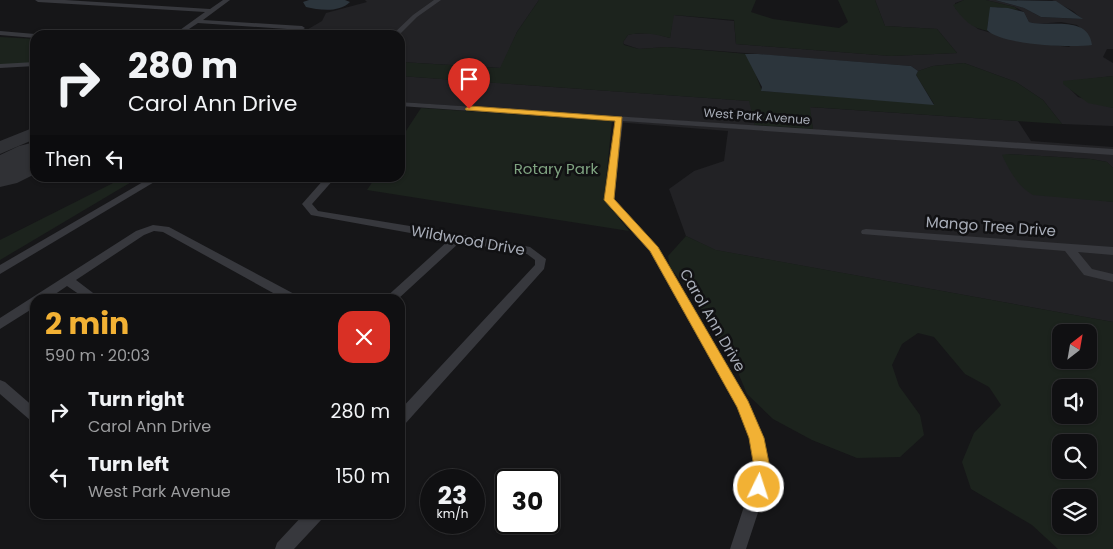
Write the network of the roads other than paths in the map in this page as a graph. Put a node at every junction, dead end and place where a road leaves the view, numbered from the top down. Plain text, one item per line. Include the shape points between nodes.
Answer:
1 (38, 0) edge
2 (227, 0) edge
3 (438, 0) edge
4 (211, 11) junction
5 (197, 21) junction
6 (302, 28) dead end
7 (184, 30) edge
8 (400, 30) edge
9 (0, 33) edge
10 (30, 36) edge
11 (30, 64) edge
12 (1, 67) edge
13 (405, 104) edge
14 (619, 119) junction
15 (1109, 152) edge
16 (1113, 160) edge
17 (149, 182) edge
18 (326, 182) edge
19 (866, 232) dead end
20 (458, 237) junction
21 (1068, 247) junction
22 (1113, 252) edge
23 (0, 270) edge
24 (1113, 278) edge
25 (67, 280) junction
26 (46, 294) edge
27 (88, 294) edge
28 (285, 294) edge
29 (395, 294) edge
30 (30, 304) edge
31 (0, 324) edge
32 (0, 386) edge
33 (30, 412) edge
34 (405, 414) edge
35 (310, 519) edge
36 (283, 549) edge
37 (738, 549) edge

1 - 4 street
2 - 4 street
3 - 8 street
4 - 5 street
5 - 6 street
5 - 7 street
9 - 10 street
11 - 12 street
13 - 14 street, West Park Avenue
14 - 15 street, West Park Avenue
14 - 37 street, Carol Ann Drive via 609,200 654,250 743,405 757,438 763,473
15 - 16 street
17 - 23 street
18 - 20 street, Wildwood Drive via 307,204 316,213
19 - 21 street, Mango Tree Drive
20 - 29 street
20 - 34 street, Wildwood Drive via 530,251 541,259 540,266
21 - 22 street, Mango Tree Drive
21 - 24 street via 1088,272
25 - 26 street
25 - 27 street
25 - 28 street via 152,228 164,229
30 - 31 street
32 - 33 street
35 - 36 street

